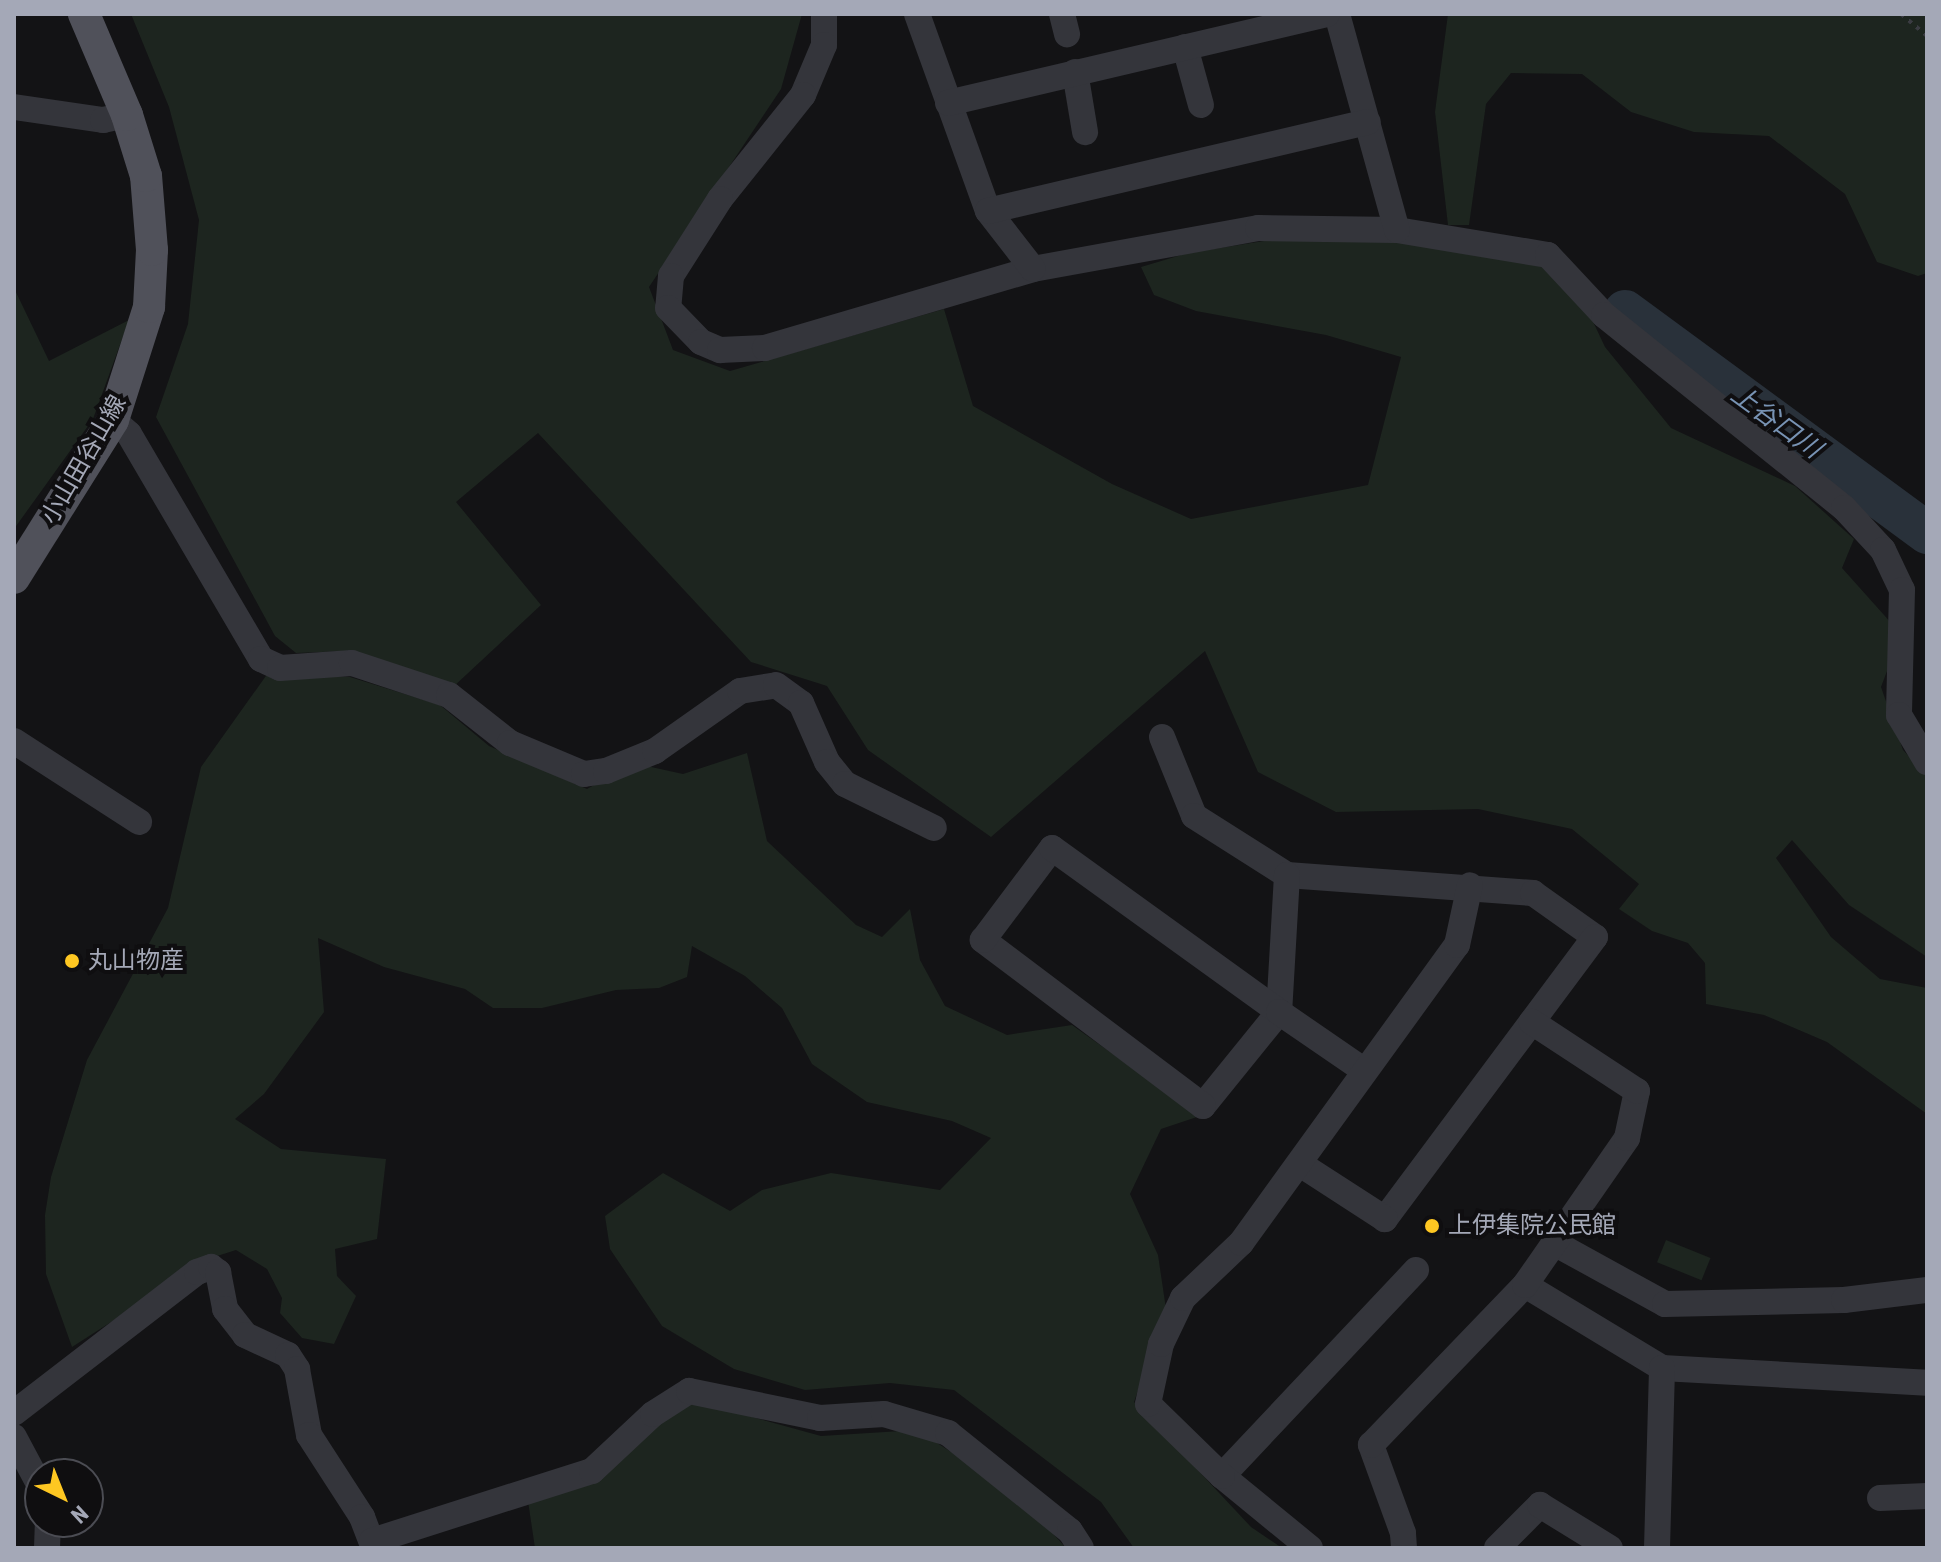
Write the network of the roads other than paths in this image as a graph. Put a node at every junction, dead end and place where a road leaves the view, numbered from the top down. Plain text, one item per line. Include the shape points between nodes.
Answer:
1 (84, 14) edge
2 (824, 14) edge
3 (917, 14) edge
4 (1327, 14) edge
5 (1337, 14) edge
6 (1185, 47) junction
7 (1075, 72) junction
8 (948, 103) junction
9 (1201, 105) dead end
10 (14, 107) edge
11 (127, 115) junction
12 (1368, 122) junction
13 (1085, 132) dead end
14 (988, 211) junction
15 (1397, 230) junction
16 (1033, 269) junction
17 (113, 420) junction
18 (14, 578) edge
19 (1162, 737) dead end
20 (14, 741) edge
21 (1927, 762) edge
22 (139, 822) dead end
23 (934, 828) dead end
24 (1287, 875) junction
25 (1470, 885) junction
26 (1279, 1012) junction
27 (1532, 1022) junction
28 (1365, 1071) junction
29 (1300, 1164) junction
30 (1556, 1244) junction
31 (1416, 1270) dead end
32 (1525, 1285) junction
33 (1927, 1290) edge
34 (1662, 1368) junction
35 (1927, 1383) edge
36 (14, 1413) edge
37 (14, 1437) edge
38 (25, 1458) edge
39 (1222, 1476) junction
40 (1927, 1496) edge
41 (1880, 1498) dead end
42 (373, 1544) edge
43 (1081, 1548) edge
44 (1310, 1548) edge
45 (1404, 1548) edge
46 (1497, 1548) edge
47 (1610, 1548) edge
48 (1657, 1548) edge

1 - 11 main road, 小山田谷山線
2 - 16 street via 824,45 803,95 720,199 671,276 668,308 677,323 720,350 765,348
3 - 8 street
4 - 6 street
5 - 12 street
6 - 7 street
6 - 9 street
7 - 8 street
7 - 13 street
8 - 14 street
10 - 11 street via 103,120
11 - 17 main road, 小山田谷山線 via 146,176 151,278 141,340
12 - 14 street
12 - 15 street
14 - 16 street
15 - 16 street via 1258,228
15 - 21 street via 1548,255 1604,315 1844,508 1883,550 1902,590 1899,715
17 - 18 main road, 小山田谷山線
17 - 23 street via 129,434 261,659 280,668 352,663 449,695 510,743 584,774 655,751 740,691 776,685 801,703 827,762 845,784
19 - 24 street via 1194,816
20 - 22 street
24 - 25 street
24 - 26 street
25 - 27 street via 1533,893 1595,937
25 - 28 street via 1457,945
26 - 26 street via 1203,1106 983,940 1052,848
26 - 28 street
27 - 29 street via 1385,1219
27 - 30 street via 1637,1091 1627,1138
28 - 29 street
29 - 39 street via 1241,1243 1183,1298 1161,1344 1148,1404
30 - 32 street
30 - 33 street via 1665,1304 1844,1300
31 - 39 street
32 - 34 street
32 - 45 street via 1371,1445
34 - 35 street
34 - 48 street
36 - 42 street via 197,1272 211,1267 218,1272 225,1309 245,1335 288,1355 297,1369 309,1435
37 - 38 street
39 - 44 street
40 - 41 street
42 - 43 street via 592,1471 653,1414 689,1391 820,1418 884,1414 948,1433 1070,1531
46 - 47 street via 1540,1505

